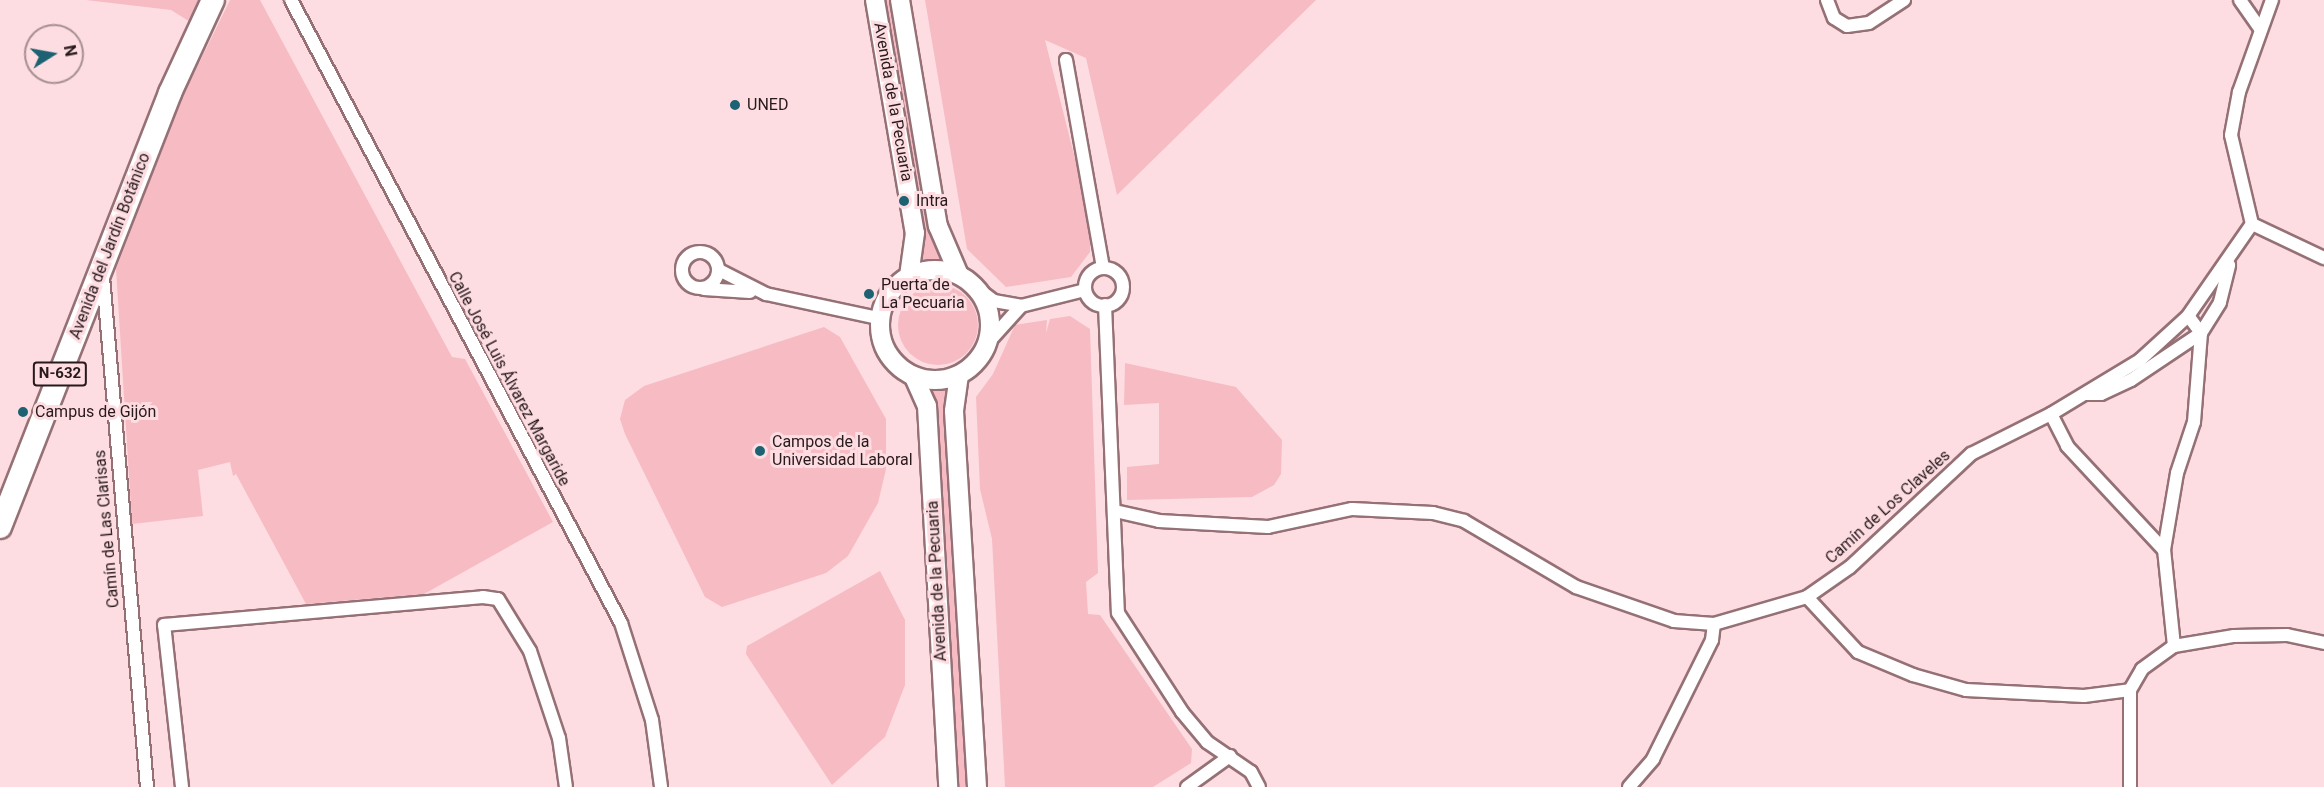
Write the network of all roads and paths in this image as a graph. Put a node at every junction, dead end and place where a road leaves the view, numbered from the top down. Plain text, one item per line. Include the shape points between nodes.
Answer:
1 (213, 0) edge
2 (291, 0) edge
3 (875, 0) edge
4 (900, 0) edge
5 (1827, 0) edge
6 (1904, 0) edge
7 (2240, 0) edge
8 (2272, 0) edge
9 (2260, 29) junction
10 (1066, 60) dead end
11 (2252, 224) junction
12 (2324, 258) edge
13 (2230, 260) junction
14 (102, 268) junction
15 (1103, 268) junction
16 (719, 270) junction
17 (959, 275) junction
18 (909, 276) junction
19 (702, 289) junction
20 (978, 290) junction
21 (1085, 290) junction
22 (766, 294) junction
23 (1106, 305) junction
24 (1022, 306) junction
25 (2188, 316) junction
26 (878, 318) junction
27 (2201, 333) junction
28 (986, 346) junction
29 (959, 375) junction
30 (914, 377) junction
31 (2085, 394) junction
32 (2051, 414) junction
33 (6, 500) edge
34 (1115, 511) junction
35 (0, 527) edge
36 (2164, 550) junction
37 (1807, 597) junction
38 (1714, 624) junction
39 (2324, 643) edge
40 (2174, 646) junction
41 (2130, 690) junction
42 (1230, 756) junction
43 (147, 787) edge
44 (182, 787) edge
45 (566, 787) edge
46 (661, 787) edge
47 (948, 787) edge
48 (978, 787) edge
49 (1187, 787) edge
50 (1258, 787) edge
51 (1629, 787) edge
52 (2130, 787) edge

1 - 14 highway, Avenida del Jardín Botánico / N-632
2 - 46 street, Calle José Luis Álvarez Margaride via 621,623 652,720
3 - 18 street, Avenida de la Pecuaria via 915,233
4 - 17 street, Avenida de la Pecuaria via 938,226
5 - 6 street via 1834,18 1847,26 1869,23
7 - 9 street
8 - 9 street
9 - 11 street via 2231,135
10 - 15 street
11 - 12 street
11 - 13 street, Camín de Los Claveles
13 - 25 street, Camín de Los Claveles
13 - 27 street via 2220,302
14 - 33 highway, Avenida del Jardín Botánico / N-632
14 - 43 street, Camín de Las Clarisas
15 - 21 street via 1091,273
15 - 23 street via 1127,282 1118,300
16 - 19 street via 712,285
16 - 19 street via 707,253 685,259 683,277
16 - 22 street
17 - 18 street via 940,270
17 - 20 street
18 - 26 street via 894,288
19 - 22 street
20 - 24 street via 994,300
20 - 28 street via 989,312
21 - 23 street via 1091,300
21 - 24 street
22 - 26 street
23 - 34 street
24 - 28 street
25 - 27 street
25 - 31 street, Camín de Los Claveles via 2140,360
26 - 30 street via 884,347
27 - 31 street via 2131,380 2101,394
27 - 36 street via 2194,422 2177,473
28 - 29 street
29 - 30 street via 927,381
29 - 48 street, Avenida de la Pecuaria via 954,411
30 - 47 street, Avenida de la Pecuaria via 927,406
31 - 32 street, Camín de Los Claveles
32 - 36 street via 2067,446
32 - 37 street, Camín de Los Claveles via 1971,454 1850,567
33 - 35 highway, Avenida del Jardín Botánico / N-632
34 - 38 street, Camín de Los Claveles via 1159,522 1268,527 1352,509 1434,513 1464,521 1601,598 1674,621
34 - 42 street via 1118,613 1182,712 1207,742
36 - 40 street
37 - 38 street, Camín de Los Claveles
37 - 41 street via 1858,652 1913,675 1966,690 2084,696
38 - 51 street via 1712,640 1653,759
39 - 40 street via 2287,635 2245,636
40 - 41 street via 2142,669
41 - 52 street
42 - 49 street
42 - 50 street via 1251,772
44 - 45 street via 164,625 483,597 498,599 530,651 559,738

